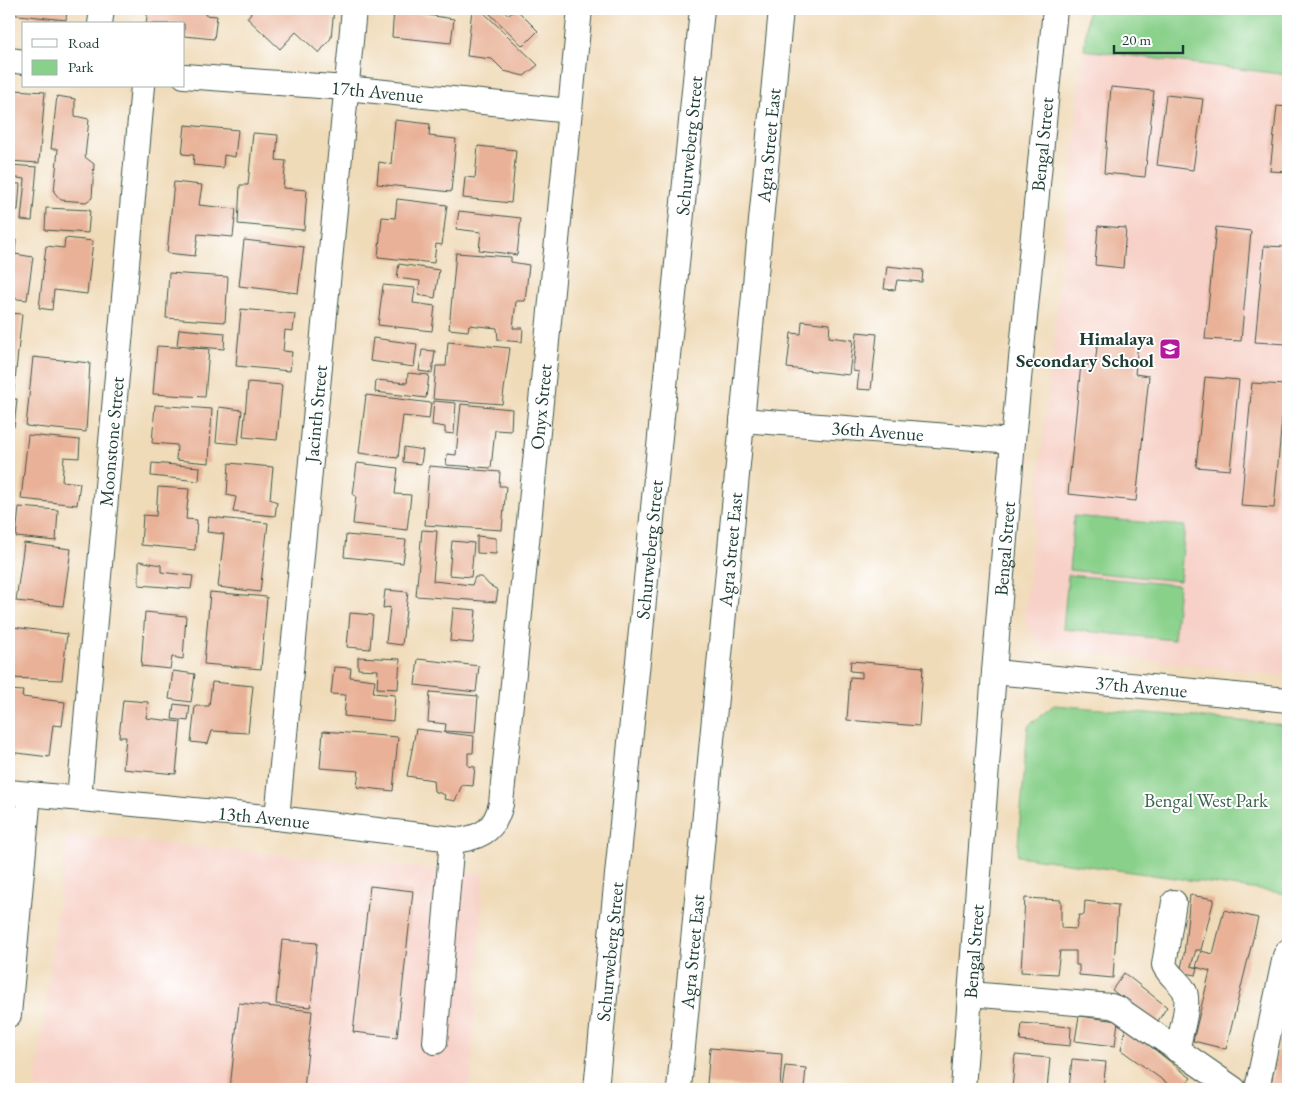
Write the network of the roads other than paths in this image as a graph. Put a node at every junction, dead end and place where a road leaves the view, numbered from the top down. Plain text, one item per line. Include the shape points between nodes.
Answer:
1 (102, 9) edge
2 (354, 9) edge
3 (580, 9) edge
4 (702, 9) edge
5 (781, 9) edge
6 (1055, 9) edge
7 (100, 22) edge
8 (9, 60) edge
9 (22, 62) edge
10 (185, 76) edge
11 (143, 88) edge
12 (346, 88) junction
13 (570, 111) junction
14 (742, 420) junction
15 (1013, 441) junction
16 (994, 672) junction
17 (1288, 700) edge
18 (19, 793) edge
19 (79, 798) junction
20 (501, 804) joint
21 (277, 818) junction
22 (452, 839) junction
23 (1174, 902) dead end
24 (1288, 950) edge
25 (970, 994) junction
26 (9, 1015) edge
27 (436, 1042) dead end
28 (1178, 1050) junction
29 (596, 1089) edge
30 (679, 1089) edge
31 (963, 1089) edge
32 (1234, 1089) edge
33 (1256, 1089) edge

1 - 7 street
2 - 12 street, Jacinth Street
3 - 13 street, Onyx Street
4 - 29 street, Schurweberg Street
5 - 14 street, Agra Street East
6 - 15 street, Bengal Street
8 - 9 street
10 - 12 street, 17th Avenue
11 - 19 street, Moonstone Street
12 - 13 street, 17th Avenue
12 - 21 street, Jacinth Street
13 - 20 street, Onyx Street
14 - 15 street, 36th Avenue
14 - 30 street, Agra Street East
15 - 16 street, Bengal Street
16 - 17 street, 37th Avenue
16 - 25 street, Bengal Street
18 - 19 street, 13th Avenue
18 - 26 street
19 - 21 street, 13th Avenue
20 - 22 street, 13th Avenue via 490,829 476,838
21 - 22 street, 13th Avenue
22 - 27 street
23 - 28 street via 1164,965 1184,989 1187,1000
24 - 33 street
25 - 28 street via 1111,1006
25 - 31 street, Bengal Street
28 - 32 street

